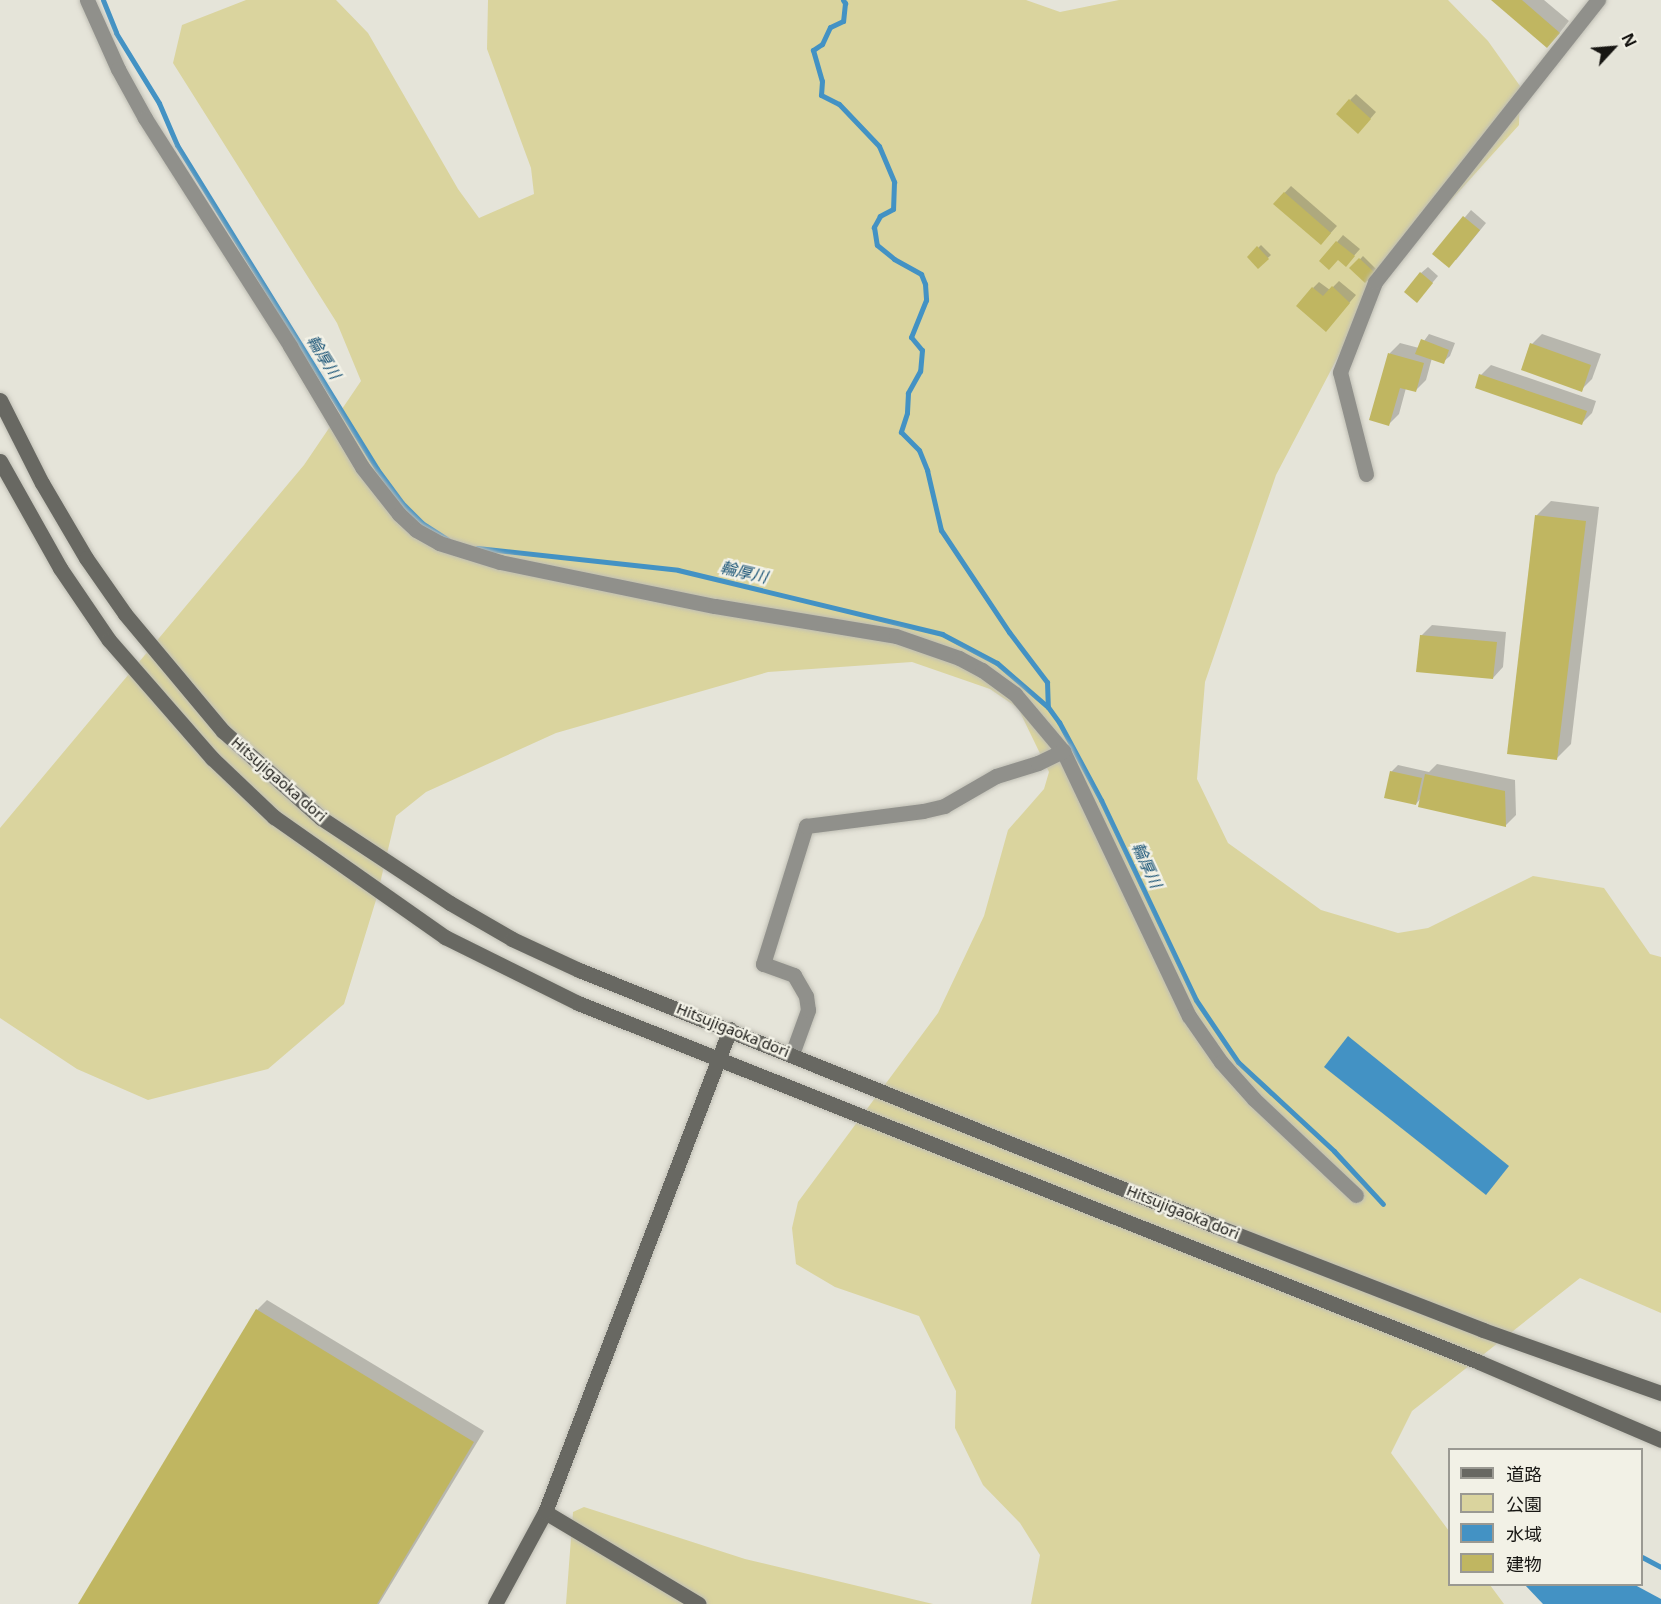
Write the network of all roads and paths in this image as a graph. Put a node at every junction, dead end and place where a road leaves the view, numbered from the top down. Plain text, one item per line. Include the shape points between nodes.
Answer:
1 (87, 0) edge
2 (1598, 0) edge
3 (0, 400) edge
4 (0, 461) edge
5 (1366, 474) dead end
6 (1063, 751) junction
7 (730, 1029) junction
8 (792, 1054) junction
9 (718, 1060) junction
10 (1356, 1195) dead end
11 (1661, 1393) edge
12 (1661, 1440) edge
13 (545, 1512) junction
14 (495, 1604) edge
15 (699, 1604) edge

1 - 6 street via 145,118 362,466 416,530 455,549 500,562 715,606 896,636 982,670 1015,694
2 - 5 street via 1375,282 1340,372
3 - 7 main road, Hitsujigaoka dori via 42,483 125,614 224,731 321,818 512,939 579,970
4 - 9 main road, Hitsujigaoka dori via 60,568 110,640 212,758 274,817 445,937 578,1003
6 - 8 street via 996,776 944,806 806,826 763,964 794,975 806,996 808,1010
6 - 10 street via 1189,1016 1221,1062 1254,1099
7 - 8 main road, Hitsujigaoka dori
7 - 9 main road
8 - 11 main road, Hitsujigaoka dori via 1229,1231 1483,1330
9 - 12 main road, Hitsujigaoka dori via 1479,1362
9 - 13 main road
13 - 14 main road
13 - 15 main road

